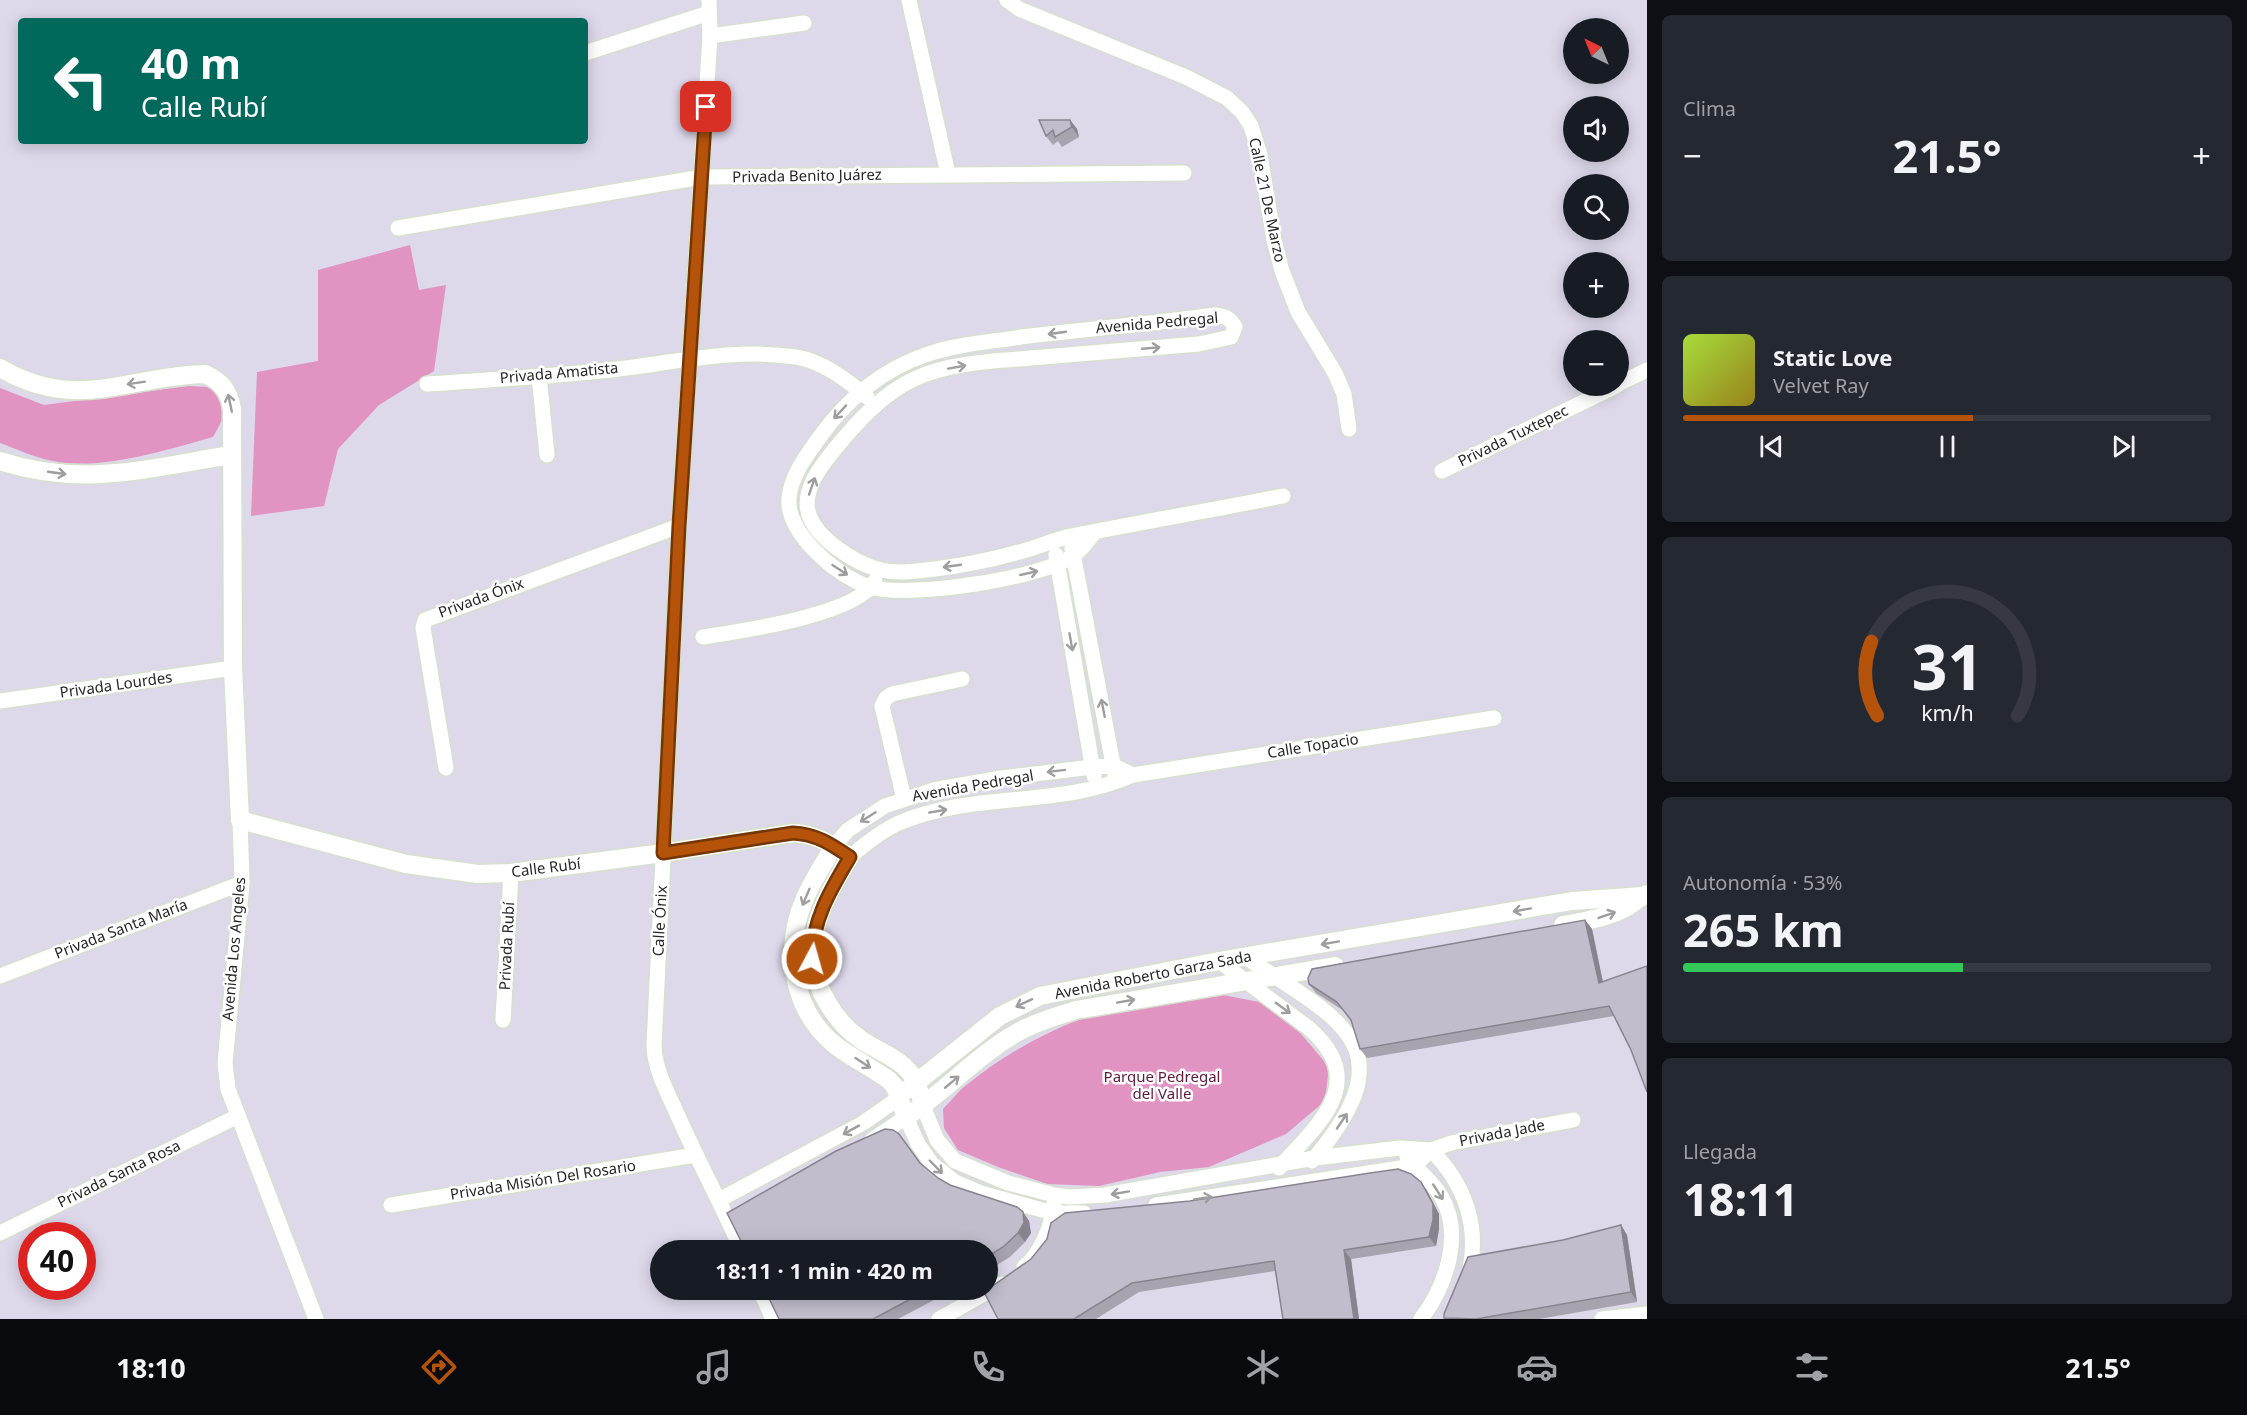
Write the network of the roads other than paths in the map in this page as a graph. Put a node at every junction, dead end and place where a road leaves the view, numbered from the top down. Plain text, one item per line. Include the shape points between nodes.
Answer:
1 (909, 0) edge
2 (1007, 0) edge
3 (709, 6) edge
4 (804, 23) dead end
5 (710, 36) junction
6 (588, 52) edge
7 (1184, 173) dead end
8 (948, 174) junction
9 (702, 177) junction
10 (398, 228) dead end
11 (691, 358) junction
12 (0, 368) edge
13 (1647, 370) edge
14 (539, 376) junction
15 (1629, 379) edge
16 (427, 384) dead end
17 (861, 392) junction
18 (1595, 396) edge
19 (876, 405) junction
20 (1349, 429) dead end
21 (231, 455) junction
22 (547, 455) dead end
23 (0, 461) edge
24 (1442, 471) dead end
25 (1283, 496) dead end
26 (679, 526) junction
27 (1094, 533) junction
28 (1070, 536) junction
29 (1054, 542) junction
30 (1074, 556) junction
31 (1058, 564) junction
32 (880, 570) junction
33 (872, 588) junction
34 (703, 637) dead end
35 (233, 668) junction
36 (962, 679) dead end
37 (0, 701) edge
38 (1494, 718) dead end
39 (1114, 766) junction
40 (1092, 767) junction
41 (446, 768) dead end
42 (1133, 775) junction
43 (1116, 783) junction
44 (1097, 788) junction
45 (904, 799) junction
46 (240, 820) junction
47 (834, 846) junction
48 (663, 853) junction
49 (850, 857) junction
50 (511, 873) junction
51 (242, 883) junction
52 (1645, 895) edge
53 (1546, 928) edge
54 (1245, 957) junction
55 (1218, 961) junction
56 (1357, 962) edge
57 (0, 976) edge
58 (1274, 976) junction
59 (1244, 980) junction
60 (503, 1020) dead end
61 (916, 1082) junction
62 (899, 1098) junction
63 (923, 1106) junction
64 (238, 1116) junction
65 (906, 1117) junction
66 (1573, 1120) dead end
67 (859, 1148) edge
68 (1400, 1148) junction
69 (1431, 1150) junction
70 (695, 1155) junction
71 (1315, 1158) junction
72 (1281, 1165) junction
73 (1414, 1166) junction
74 (1293, 1184) junction
75 (1260, 1189) junction
76 (1054, 1195) junction
77 (719, 1200) junction
78 (392, 1205) dead end
79 (1141, 1207) edge
80 (1102, 1212) edge
81 (1053, 1213) junction
82 (0, 1233) edge
83 (739, 1240) edge
84 (1462, 1294) edge
85 (764, 1300) edge
86 (1647, 1314) edge
87 (316, 1319) edge
88 (773, 1319) edge
89 (939, 1319) edge
90 (1421, 1319) edge
91 (1602, 1319) edge

1 - 8 street
2 - 20 street, Calle 21 De Marzo via 1019,9 1197,82 1227,98 1242,112 1260,155 1274,240 1285,279 1298,312 1344,394
3 - 5 street, Calle Ónix
3 - 6 street
4 - 5 street
5 - 9 street, Calle Ónix
7 - 8 street, Privada Benito Juárez
8 - 9 street, Privada Benito Juárez
9 - 10 street, Privada Benito Juárez
9 - 11 street, Calle Ónix
11 - 14 street, Privada Amatista
11 - 17 street, Privada Amatista via 751,354 798,357 828,369
11 - 26 street, Calle Ónix
21 -> 12 street, Avenida Los Angeles via 230,398 217,379 205,374 80,391 35,385
13 - 15 street, Privada Tuxtepec
14 - 16 street, Privada Amatista
14 - 22 street
17 - 19 street, Privada Amatista
19 -> 17 street, Avenida Pedregal via 913,380 953,367 1199,344 1227,339 1235,327 1229,318 1215,315 955,346 897,368
17 -> 33 street, Avenida Pedregal via 840,411 810,450 791,484 788,501 793,522 806,542 841,572
18 - 24 street, Privada Tuxtepec
32 -> 19 street, Avenida Pedregal via 853,559 828,541 812,521 807,502 815,477 830,455
23 -> 21 street via 63,475 103,476
21 - 35 street, Avenida Los Angeles
25 - 27 street, Avenida Pedregal
26 - 41 street, Privada Ónix via 425,620 423,628
26 - 48 street, Calle Ónix
27 - 28 street, Avenida Pedregal
27 - 30 street, Avenida Pedregal
28 - 29 street, Avenida Pedregal
28 - 30 street
29 - 31 street
29 -> 32 street, Avenida Pedregal via 959,566
30 - 31 street, Avenida Pedregal
39 -> 30 street
33 -> 31 street, Avenida Pedregal via 926,590 1000,579
31 -> 40 street
32 - 33 street
33 - 34 street via 845,603 798,620
35 - 37 street, Privada Lourdes
35 - 46 street, Avenida Los Angeles
36 - 45 street via 892,694 882,706
38 - 42 street, Calle Topacio
39 - 40 street, Avenida Pedregal
39 - 42 street
39 - 43 street
40 - 44 street
40 -> 45 street, Avenida Pedregal via 1001,778
42 - 43 street, Calle Topacio
43 - 44 street, Avenida Pedregal
49 -> 44 street, Avenida Pedregal via 897,824 930,812
45 -> 47 street, Avenida Pedregal via 865,818
46 - 50 street, Calle Rubí via 406,864 478,874
46 - 51 street, Avenida Los Angeles
47 - 48 street, Calle Rubí via 814,836 793,833
47 - 49 street, Calle Rubí
47 -> 62 street, Avenida Pedregal via 804,899 797,920 793,951 797,987 812,1019 825,1035 889,1080
48 - 50 street, Calle Rubí
48 - 70 street, Calle Ónix via 655,1061
49 - 61 street, Avenida Pedregal via 819,916 812,946 814,971 822,993 841,1022 861,1040 903,1066
50 - 60 street, Privada Rubí
51 - 57 street, Privada Santa María
51 - 64 street, Avenida Los Angeles via 225,1063 228,1089
53 -> 52 street, Avenida Roberto Garza Sada via 1593,920
52 -> 54 street, Avenida Roberto Garza Sada via 1572,901
54 - 55 street, Avenida Roberto Garza Sada
54 - 58 street
55 - 59 street
55 -> 61 street, Avenida Roberto Garza Sada via 1040,996 1000,1016
56 - 58 street, Avenida Roberto Garza Sada
58 - 59 street, Avenida Roberto Garza Sada
71 -> 58 street via 1346,1116 1354,1098 1359,1082 1359,1056 1347,1031 1328,1013
63 -> 59 street, Avenida Roberto Garza Sada via 994,1047 1050,1018
59 -> 72 street via 1322,1039 1335,1065 1332,1104
61 - 62 street, Avenida Roberto Garza Sada
61 - 63 street, Avenida Pedregal
62 - 65 street, Avenida Pedregal
62 -> 77 street, Avenida Roberto Garza Sada via 854,1129
63 - 65 street, Avenida Roberto Garza Sada
63 - 76 street, Avenida Pedregal via 937,1140 955,1161 1008,1183
64 - 82 street, Privada Santa Rosa
64 - 87 street, Avenida Los Angeles
65 - 67 street, Avenida Roberto Garza Sada
65 -> 81 street, Avenida Pedregal via 932,1164 954,1182
66 - 69 street, Privada Jade
68 - 69 street, Privada Jade
68 - 71 street, Avenida Pedregal
68 - 73 street
69 - 73 street, Privada Jade
69 - 84 street via 1457,1181 1469,1211 1472,1252
70 - 77 street, Calle Ónix
70 - 78 street, Privada Misión Del Rosario
71 - 72 street, Avenida Pedregal
71 - 74 street
72 - 75 street
72 -> 76 street, Avenida Pedregal via 1106,1195
73 - 74 street
73 -> 90 street via 1441,1195 1450,1217 1447,1266 1441,1287
74 - 75 street
79 -> 75 street
76 - 81 street
77 - 83 street, Calle Ónix via 734,1219
80 - 81 street, Avenida Pedregal
81 - 89 street via 1040,1248 1030,1262 1011,1278
85 - 88 street
86 - 91 street

